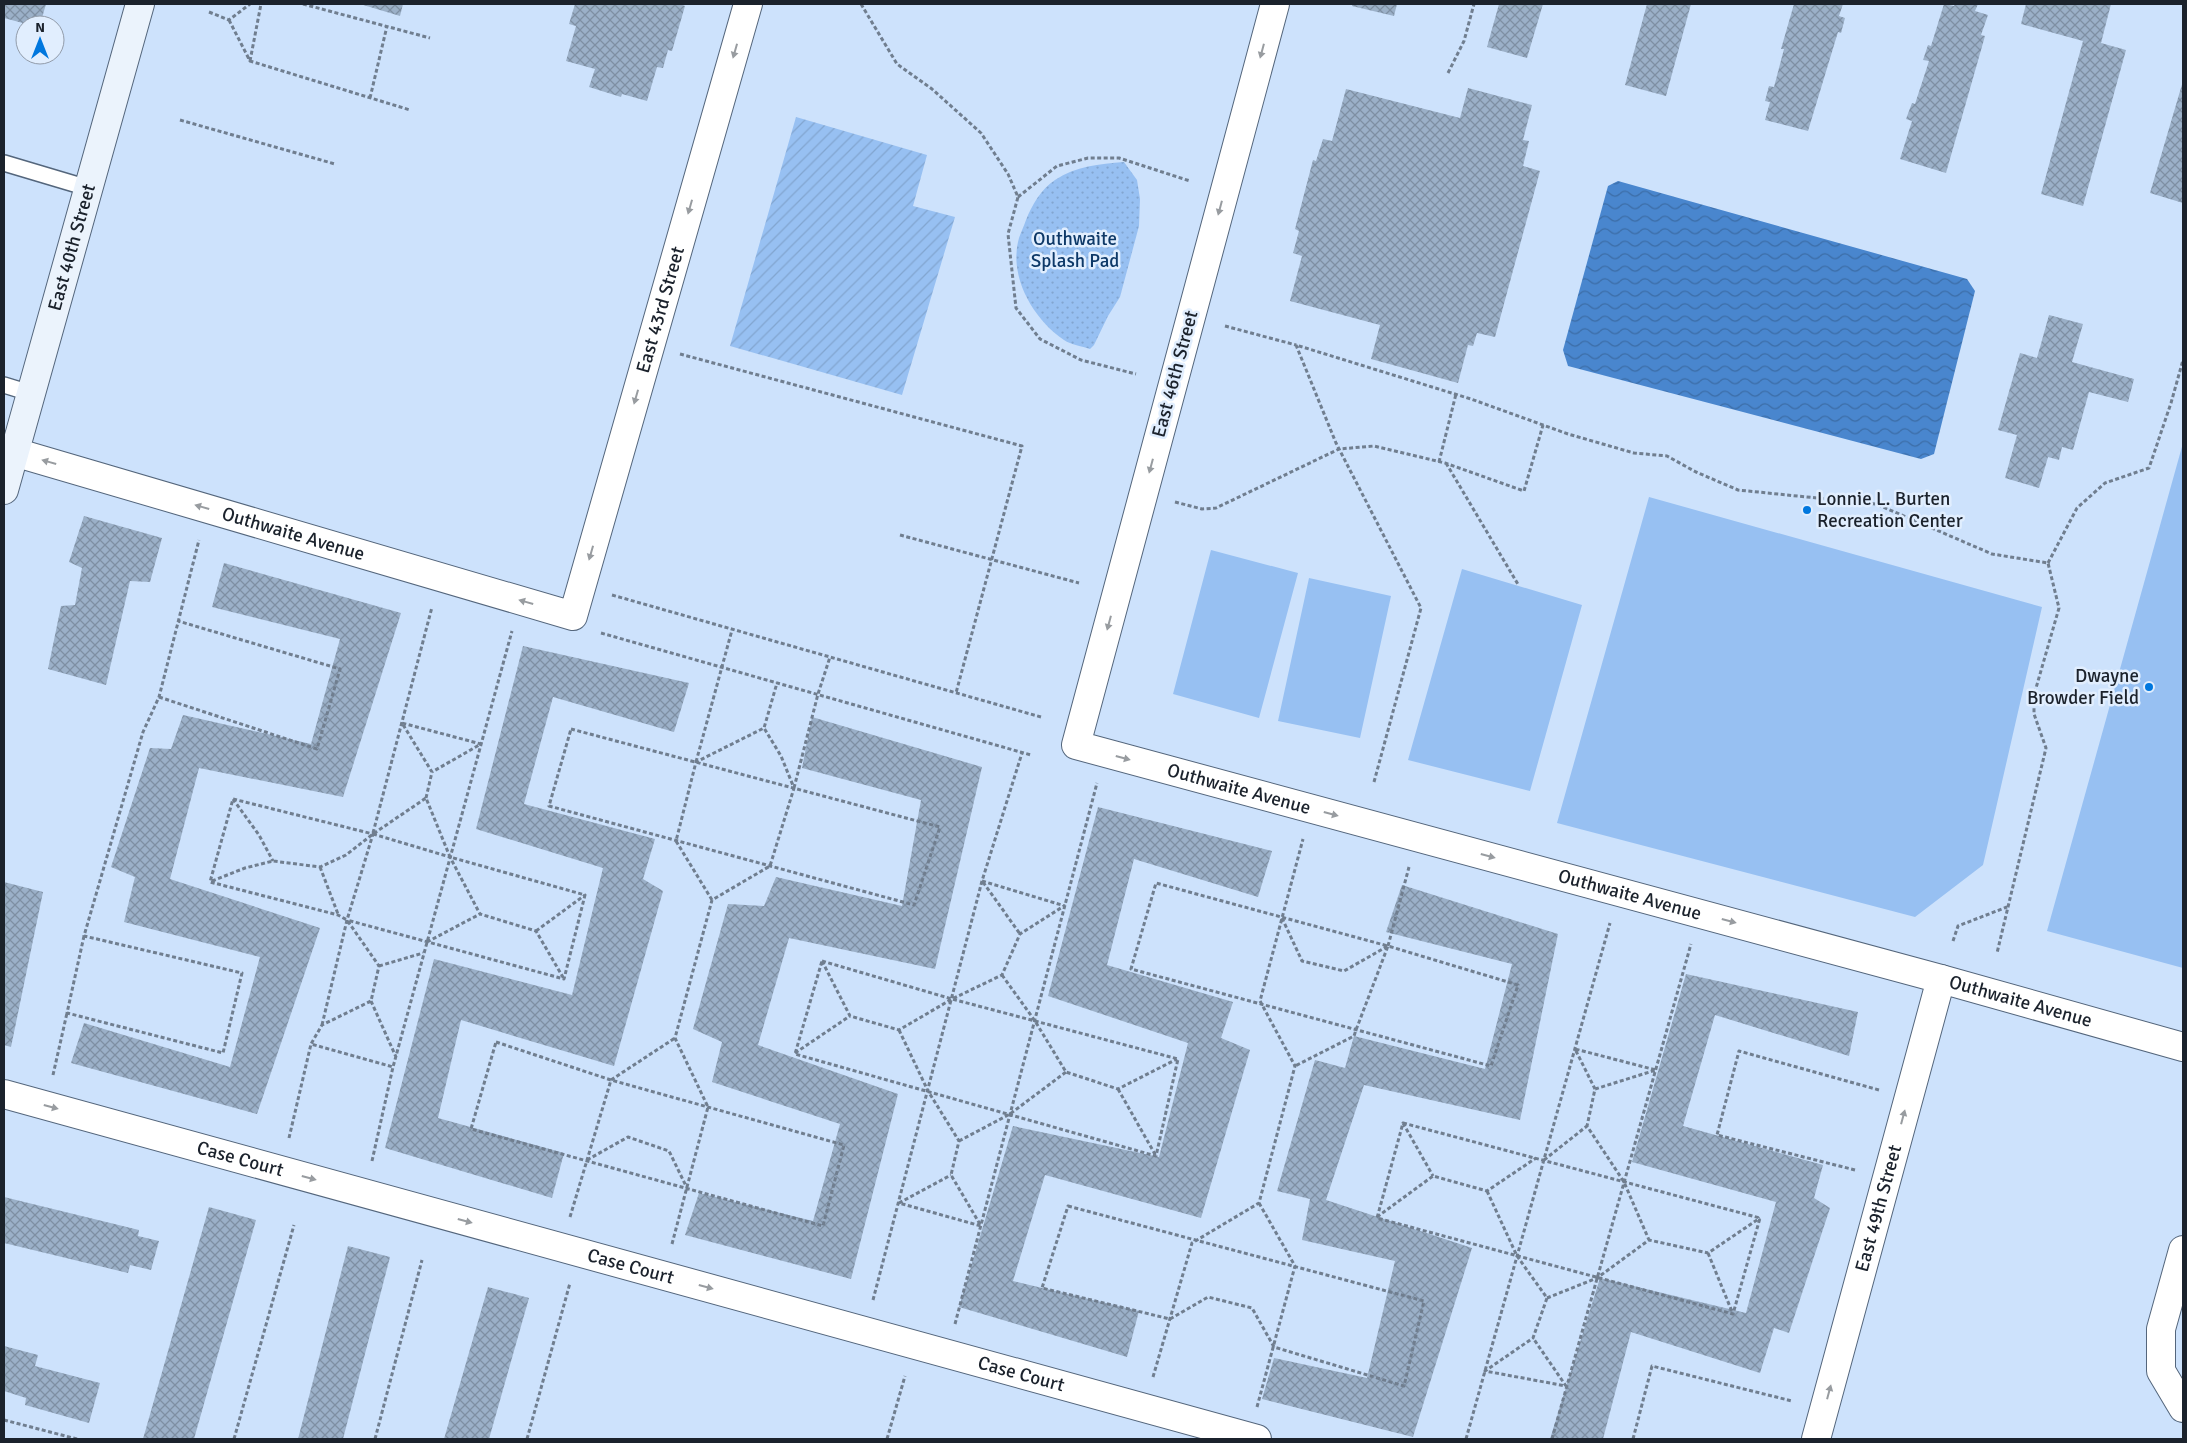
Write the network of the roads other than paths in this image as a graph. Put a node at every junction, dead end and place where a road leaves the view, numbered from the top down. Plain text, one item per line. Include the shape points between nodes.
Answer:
1 (140, 4) edge
2 (748, 4) edge
3 (1275, 4) edge
4 (4, 163) edge
5 (88, 188) junction
6 (4, 385) edge
7 (30, 393) junction
8 (14, 452) junction
9 (4, 490) edge
10 (573, 616) joint
11 (1076, 745) joint
12 (1941, 979) junction
13 (2183, 1047) edge
14 (4, 1094) edge
15 (2183, 1250) edge
16 (2183, 1408) edge
17 (1257, 1439) edge
18 (1816, 1439) edge

1 - 5 street, East 40th Street
2 -> 10 street, East 43rd Street
3 -> 11 street, East 46th Street
4 - 5 lane
5 - 7 street, East 40th Street
6 - 7 lane
7 - 8 street, East 40th Street
8 - 9 street, East 40th Street
10 -> 8 street, Outhwaite Avenue
11 -> 12 street, Outhwaite Avenue
12 - 13 street, Outhwaite Avenue
18 -> 12 street, East 49th Street
14 -> 17 street, Case Court
15 - 16 street via 2161,1329 2161,1371

